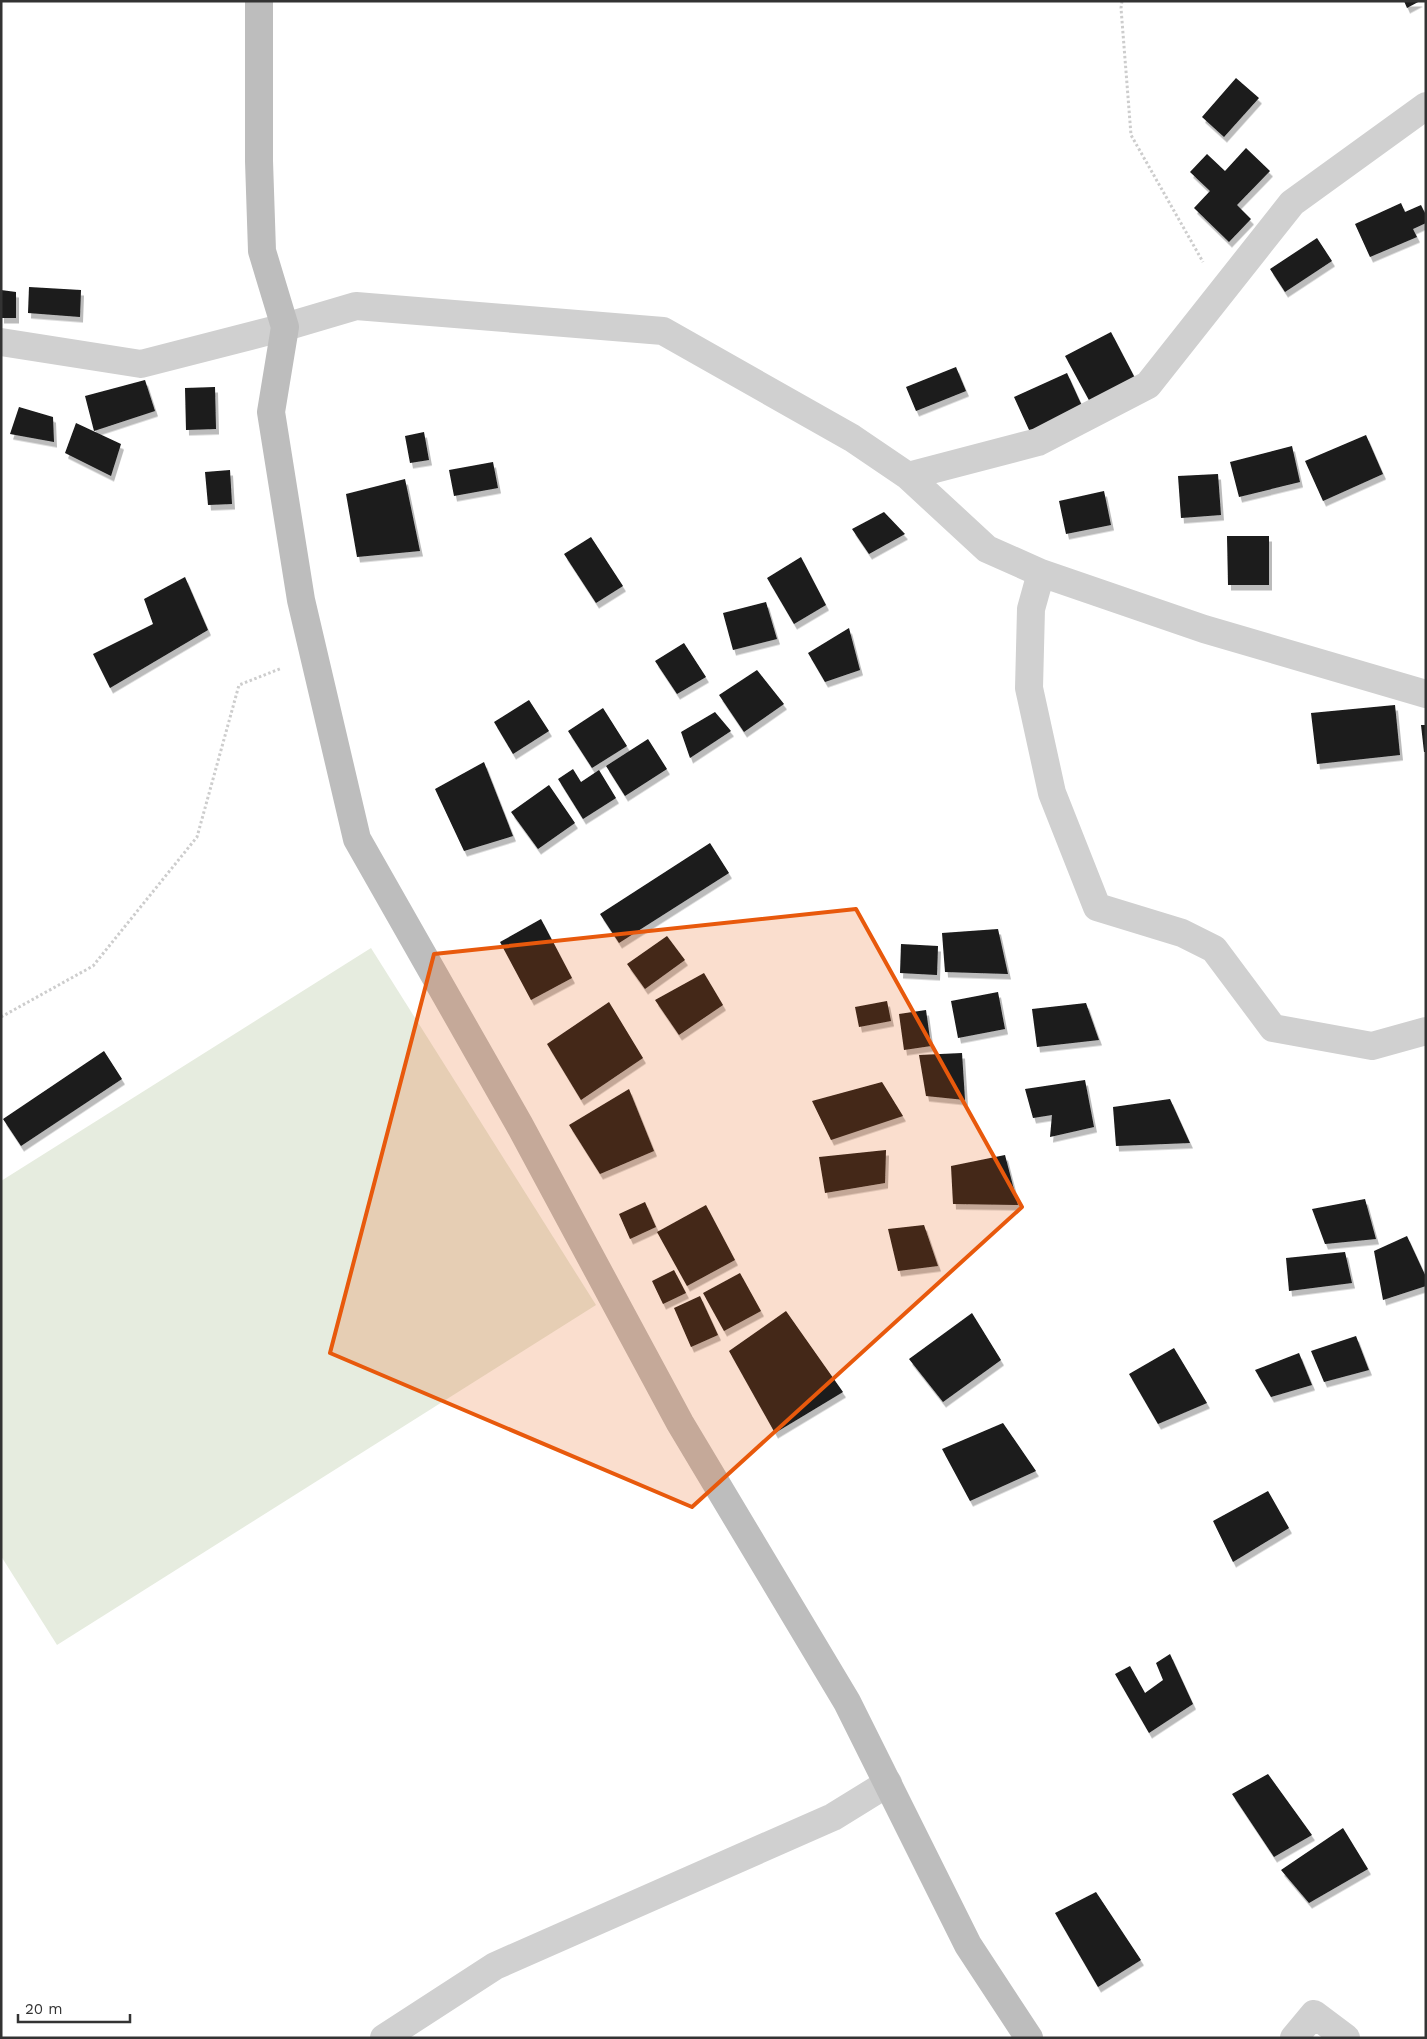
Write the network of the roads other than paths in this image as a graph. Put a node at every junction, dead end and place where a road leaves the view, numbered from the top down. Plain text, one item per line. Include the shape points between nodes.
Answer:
1 (259, 1) edge
2 (1426, 106) edge
3 (285, 327) junction
4 (1, 342) edge
5 (908, 476) junction
6 (1041, 573) junction
7 (1426, 694) edge
8 (1426, 1031) edge
9 (888, 1783) junction
10 (384, 2038) edge
11 (1029, 2038) edge
12 (1294, 2038) edge
13 (1346, 2038) edge

1 - 3 street via 262,250
2 - 5 street via 1292,203 1148,385 1038,442
3 - 4 street via 141,364
3 - 5 street via 356,306 663,331 852,438
3 - 9 street via 271,412 301,600 357,840 519,1124 680,1422 847,1702
5 - 6 street via 987,549
6 - 7 street via 1204,629
6 - 8 street via 1031,609 1029,688 1052,793 1097,908 1182,933 1214,950 1273,1028 1372,1046
9 - 10 street via 833,1817 494,1966
9 - 11 street via 968,1945
12 - 13 street via 1314,2014

